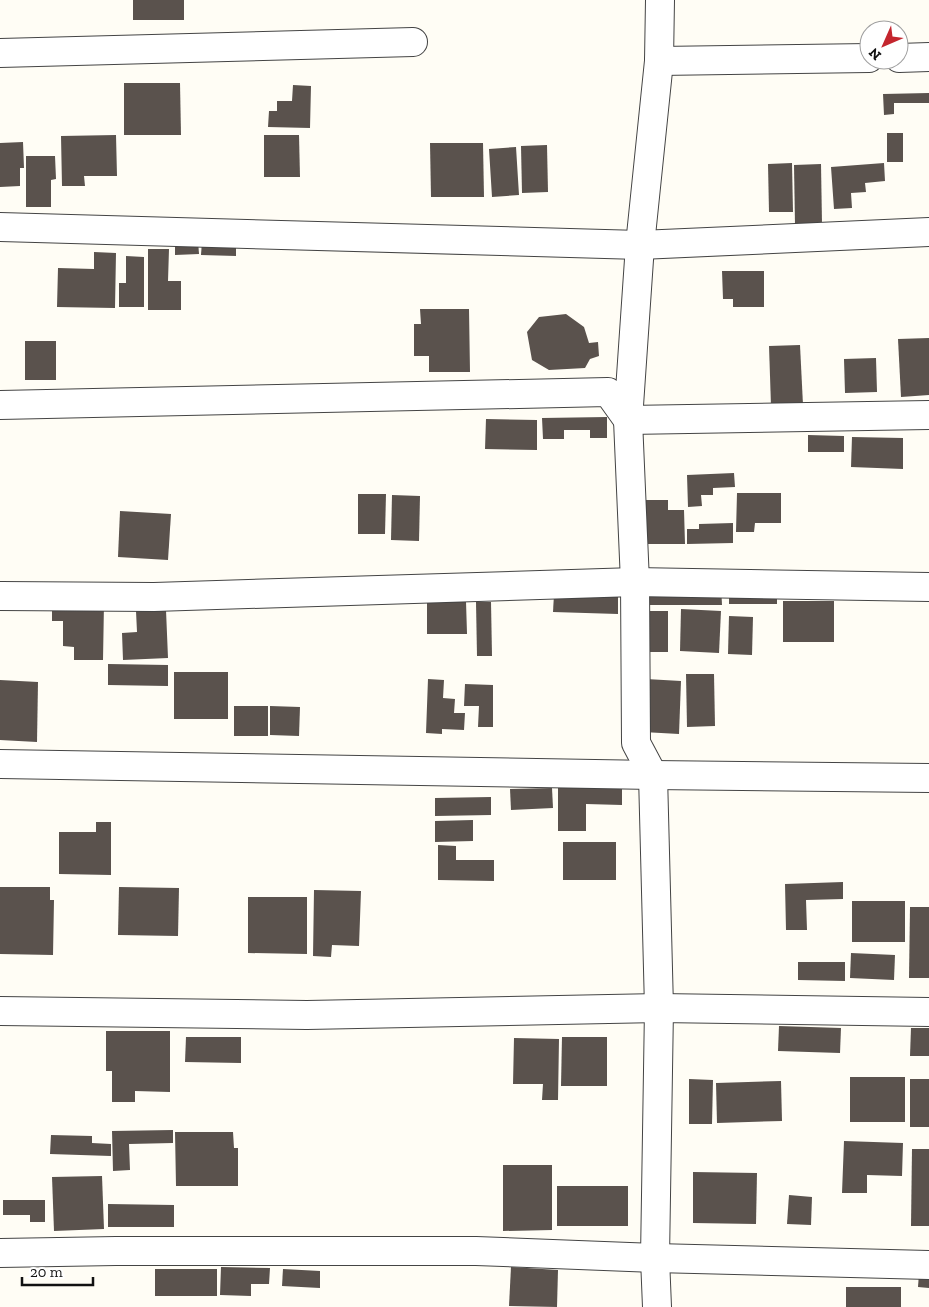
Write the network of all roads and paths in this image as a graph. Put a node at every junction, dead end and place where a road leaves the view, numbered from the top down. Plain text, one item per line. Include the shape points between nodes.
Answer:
1 (660, 0) edge
2 (413, 42) dead end
3 (0, 53) edge
4 (929, 57) edge
5 (859, 58) edge
6 (909, 58) edge
7 (659, 61) junction
8 (0, 227) edge
9 (929, 232) edge
10 (640, 245) junction
11 (0, 405) edge
12 (929, 415) edge
13 (628, 420) junction
14 (635, 582) junction
15 (929, 587) edge
16 (0, 596) edge
17 (0, 764) edge
18 (653, 775) junction
19 (929, 778) edge
20 (659, 1008) junction
21 (0, 1011) edge
22 (929, 1012) edge
23 (0, 1254) edge
24 (656, 1258) junction
25 (929, 1265) edge
26 (656, 1307) edge

1 - 7 street
2 - 3 street
4 - 6 street
5 - 7 street
7 - 10 street
8 - 10 street
9 - 10 street
10 - 13 street
11 - 13 street via 608,392
12 - 13 street
13 - 14 street
14 - 15 street
14 - 16 street via 154,597
14 - 18 street via 636,743
17 - 18 street
18 - 19 street
18 - 20 street
20 - 21 street via 307,1015
20 - 22 street
20 - 24 street
23 - 24 street via 476,1251
24 - 25 street
24 - 26 street

